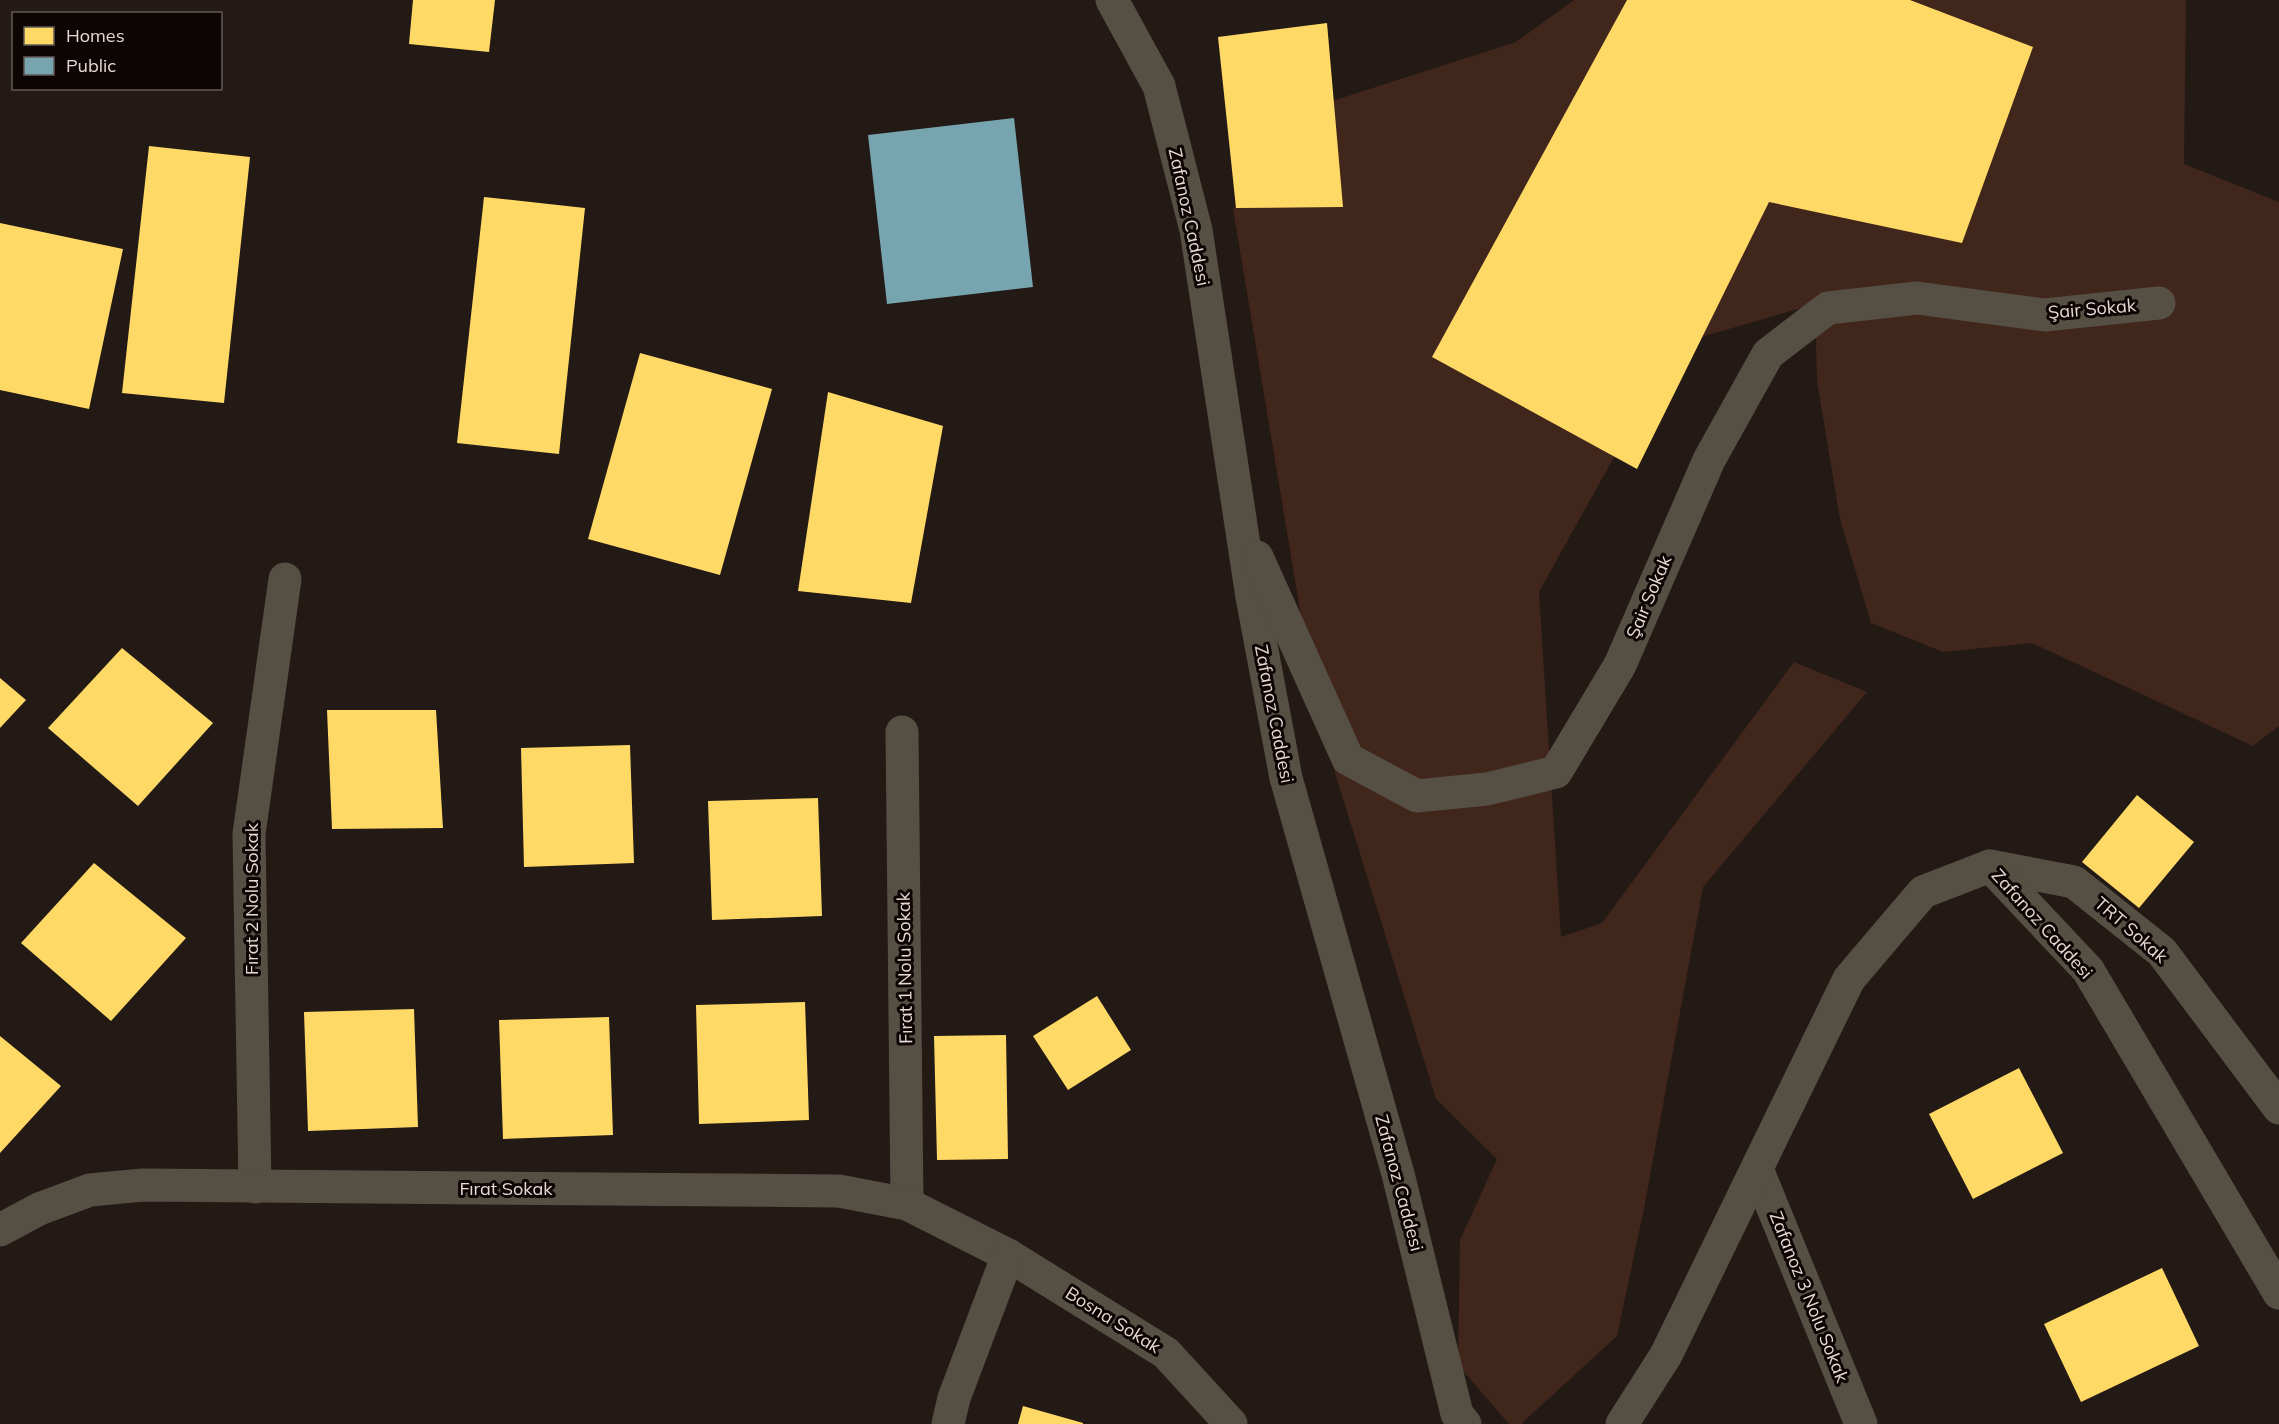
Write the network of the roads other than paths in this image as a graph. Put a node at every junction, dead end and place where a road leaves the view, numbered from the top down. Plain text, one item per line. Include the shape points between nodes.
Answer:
1 (1112, 0) edge
2 (2159, 303) dead end
3 (1240, 520) junction
4 (285, 579) dead end
5 (902, 732) dead end
6 (1990, 866) junction
7 (2279, 1108) edge
8 (1757, 1169) junction
9 (255, 1186) junction
10 (907, 1204) junction
11 (0, 1230) edge
12 (1008, 1255) junction
13 (2279, 1293) edge
14 (948, 1424) edge
15 (1231, 1424) edge
16 (1465, 1424) edge
17 (1622, 1424) edge
18 (1861, 1424) edge

1 - 3 street, Zafanoz Caddesi via 1159,86 1196,230
2 - 3 street, Şair Sokak via 2045,315 1917,298 1828,308 1768,354 1708,460 1620,665 1556,772 1487,789 1417,796 1348,759
3 - 16 street, Zafanoz Caddesi via 1286,778 1398,1174 1457,1414
4 - 9 street, Fırat 2 Nolu Sokak via 249,834
5 - 10 street, Fırat 1 Nolu Sokak
6 - 7 street, TRT Sokak via 2074,882 2162,952
6 - 8 street, Zafanoz Caddesi via 1923,892 1848,979
6 - 13 street, Zafanoz Caddesi via 2088,970
8 - 17 street, Zafanoz Caddesi via 1666,1355
8 - 18 street, Zafanoz 3 Nolu Sokak
9 - 10 street, Fırat Sokak via 839,1191
9 - 11 street, Fırat Sokak via 143,1185 90,1190 39,1209
10 - 12 street, Fırat Sokak
12 - 14 street via 954,1398
12 - 15 street, Bosna Sokak via 1166,1353

